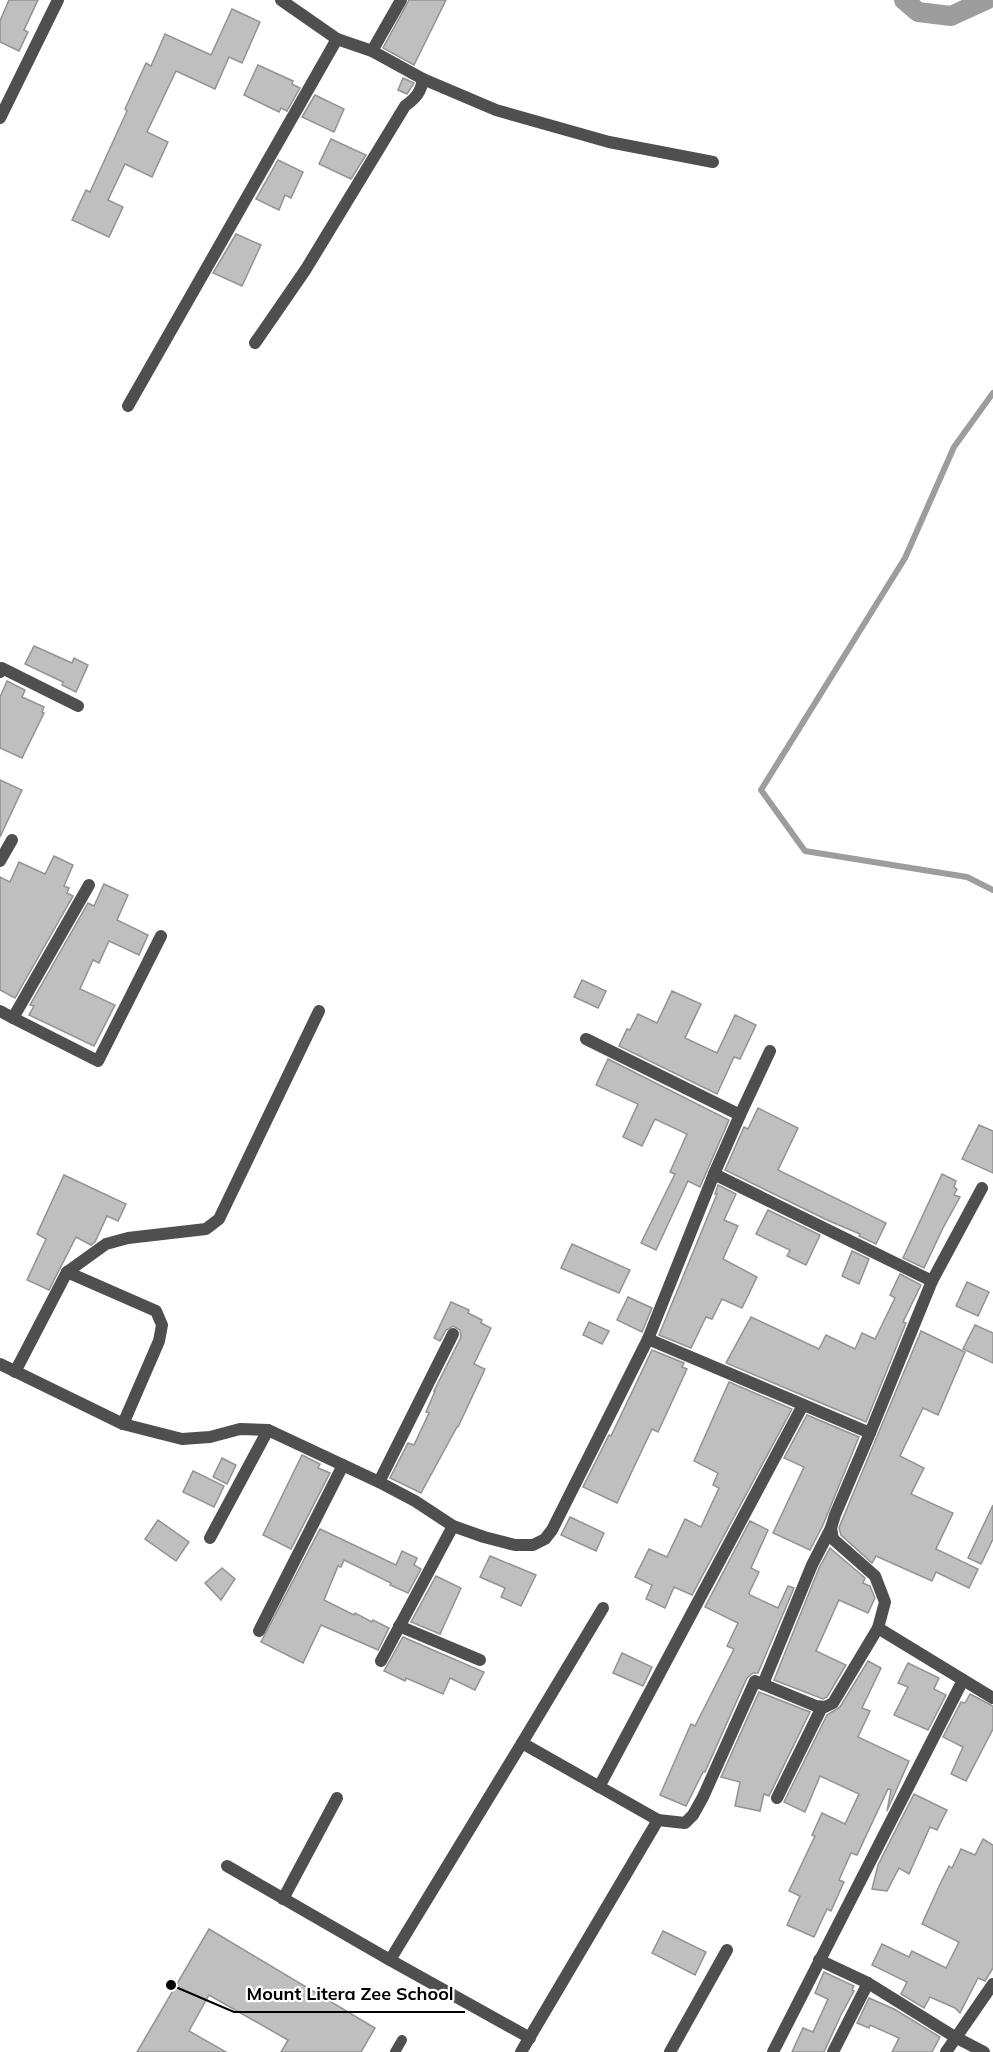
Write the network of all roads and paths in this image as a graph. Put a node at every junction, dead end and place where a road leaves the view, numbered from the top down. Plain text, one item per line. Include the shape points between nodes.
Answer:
1 (58, 0) edge
2 (281, 0) edge
3 (401, 0) edge
4 (337, 39) junction
5 (372, 51) junction
6 (423, 79) junction
7 (0, 118) edge
8 (713, 162) dead end
9 (255, 343) dead end
10 (128, 406) dead end
11 (0, 672) edge
12 (78, 706) dead end
13 (12, 840) dead end
14 (0, 861) edge
15 (89, 885) dead end
16 (161, 936) dead end
17 (0, 1011) edge
18 (319, 1011) dead end
19 (13, 1017) junction
20 (586, 1040) dead end
21 (770, 1051) dead end
22 (740, 1115) junction
23 (714, 1174) junction
24 (982, 1188) dead end
25 (67, 1272) junction
26 (932, 1281) junction
27 (453, 1334) dead end
28 (648, 1339) junction
29 (0, 1364) edge
30 (15, 1372) junction
31 (803, 1405) junction
32 (123, 1424) junction
33 (268, 1430) junction
34 (870, 1433) junction
35 (343, 1465) junction
36 (379, 1482) junction
37 (453, 1526) junction
38 (831, 1528) junction
39 (210, 1538) dead end
40 (603, 1608) dead end
41 (399, 1626) junction
42 (878, 1628) junction
43 (259, 1631) dead end
44 (480, 1660) dead end
45 (381, 1661) dead end
46 (963, 1680) junction
47 (763, 1684) junction
48 (993, 1698) edge
49 (822, 1707) junction
50 (522, 1743) junction
51 (599, 1787) junction
52 (337, 1798) dead end
53 (777, 1798) dead end
54 (658, 1820) junction
55 (227, 1866) dead end
56 (283, 1899) junction
57 (727, 1950) dead end
58 (390, 1960) junction
59 (819, 1960) junction
60 (868, 1983) junction
61 (993, 1984) edge
62 (955, 2037) junction
63 (530, 2038) junction
64 (402, 2040) dead end
65 (395, 2052) edge
66 (521, 2052) edge
67 (670, 2052) edge
68 (772, 2052) edge
69 (833, 2052) edge
70 (946, 2052) edge
71 (984, 2052) edge

1 - 7 street
2 - 4 street
3 - 5 street
4 - 5 street
4 - 10 street
5 - 6 street
6 - 8 street via 496,110 609,142
6 - 9 street via 416,98 405,106
11 - 12 street via 2,668
13 - 14 street
15 - 19 street
16 - 19 street via 98,1061
17 - 19 street
18 - 25 street via 219,1219 206,1229 106,1244
20 - 22 street
21 - 22 street
22 - 23 street
23 - 26 street
23 - 28 street
24 - 26 street
25 - 30 street
25 - 32 street via 156,1311 162,1325 159,1341
26 - 34 street
27 - 36 street
28 - 31 street
28 - 37 street via 545,1539 532,1545 515,1545
29 - 30 street
30 - 32 street
31 - 34 street
31 - 51 street
32 - 33 street via 182,1439 240,1429
33 - 35 street
33 - 39 street
34 - 38 street
35 - 36 street
35 - 43 street
36 - 37 street
37 - 41 street
38 - 42 street via 833,1539 874,1576 885,1602
38 - 47 street
40 - 50 street
41 - 44 street
41 - 45 street
42 - 46 street
42 - 49 street via 833,1702
46 - 48 street
46 - 59 street
47 - 49 street
47 - 54 street via 756,1681 693,1815 685,1822
49 - 53 street
50 - 51 street
50 - 58 street
51 - 54 street
52 - 56 street
54 - 63 street
55 - 56 street
56 - 58 street
57 - 67 street
58 - 63 street
59 - 60 street
59 - 68 street
60 - 62 street
60 - 69 street
61 - 62 street
62 - 70 street
62 - 71 street
63 - 66 street
64 - 65 lane

